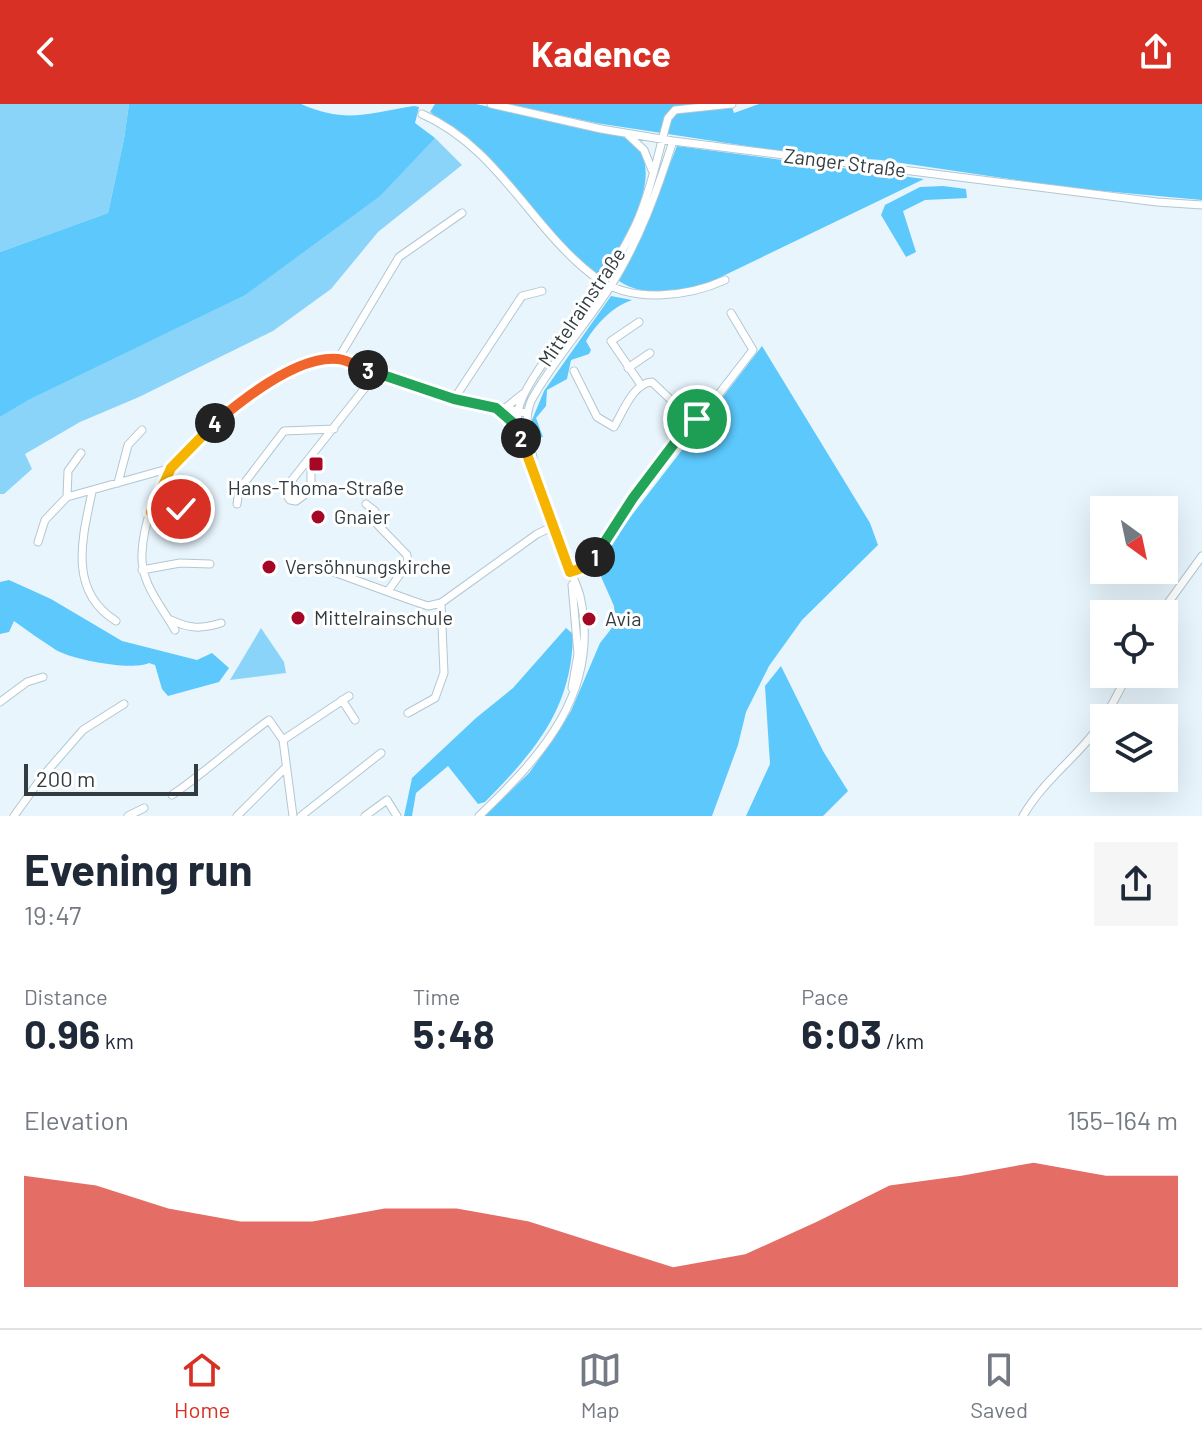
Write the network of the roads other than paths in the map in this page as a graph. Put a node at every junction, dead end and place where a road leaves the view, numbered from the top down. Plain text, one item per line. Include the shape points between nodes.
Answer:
1 (491, 104) edge
2 (732, 104) edge
3 (422, 114) dead end
4 (626, 134) junction
5 (662, 139) junction
6 (673, 141) junction
7 (653, 173) junction
8 (1202, 205) edge
9 (462, 213) dead end
10 (725, 280) dead end
11 (607, 284) junction
12 (542, 291) dead end
13 (731, 313) dead end
14 (639, 322) dead end
15 (650, 353) dead end
16 (338, 359) junction
17 (628, 368) junction
18 (574, 371) dead end
19 (382, 374) junction
20 (641, 385) junction
21 (526, 392) junction
22 (454, 399) junction
23 (500, 409) junction
24 (522, 412) junction
25 (692, 420) junction
26 (518, 427) junction
27 (334, 429) junction
28 (142, 430) dead end
29 (81, 453) dead end
30 (311, 457) junction
31 (171, 468) junction
32 (536, 472) junction
33 (118, 483) junction
34 (92, 492) junction
35 (67, 497) junction
36 (196, 504) dead end
37 (237, 504) dead end
38 (366, 504) dead end
39 (151, 512) junction
40 (554, 526) junction
41 (38, 542) dead end
42 (1202, 556) edge
43 (210, 564) dead end
44 (142, 570) junction
45 (328, 570) dead end
46 (570, 572) junction
47 (388, 591) junction
48 (1170, 600) edge
49 (441, 603) junction
50 (169, 619) junction
51 (116, 621) dead end
52 (221, 623) dead end
53 (175, 630) dead end
54 (43, 677) dead end
55 (1121, 688) edge
56 (0, 702) edge
57 (124, 704) dead end
58 (408, 713) dead end
59 (355, 720) dead end
60 (283, 740) junction
61 (381, 753) dead end
62 (286, 767) junction
63 (172, 795) dead end
64 (144, 808) dead end
65 (14, 816) edge
66 (128, 816) edge
67 (237, 816) edge
68 (293, 816) edge
69 (301, 816) edge
70 (365, 816) edge
71 (397, 816) edge
72 (479, 816) edge
73 (1023, 816) edge

1 - 4 street, Zanger Straße
2 - 5 street, Mittelrainstraße via 675,110
3 - 11 street via 449,128 498,171 570,254
4 - 5 street, Zanger Straße
4 - 7 street via 644,150
5 - 6 street, Zanger Straße
5 - 7 street, Mittelrainstraße
6 - 8 street, Zanger Straße
6 - 11 street, Mittelrainstraße via 646,221
7 - 11 street, Mittelrainstraße via 640,215
9 - 16 street via 399,257
10 - 11 street via 674,294 632,292
11 - 21 street, Mittelrainstraße
11 - 24 street, Mittelrainstraße
12 - 22 street via 522,296
13 - 25 street via 753,350 701,417
14 - 17 street via 611,341
15 - 17 street
16 - 19 street
16 - 31 street via 296,368 250,396
17 - 20 street
18 - 20 street via 597,417 614,427
19 - 22 street
19 - 27 street
20 - 25 street via 652,382
21 - 23 street
21 - 24 street, Mittelrainstraße
22 - 23 street
23 - 24 street
23 - 26 street
24 - 26 street, Mittelrainstraße
24 - 32 street, Mittelrainstraße
25 - 46 street via 593,560
26 - 32 street, Mittelrainstraße
27 - 30 street
27 - 37 street via 284,431 239,490
28 - 33 street via 128,445
29 - 35 street via 68,471
30 - 30 street via 285,489 293,501 311,490
31 - 33 street
31 - 39 street
32 - 40 street, Mittelrainstraße
33 - 34 street
34 - 35 street
34 - 51 street via 80,548 89,595
35 - 41 street via 45,520
36 - 39 street
38 - 47 street via 375,511 374,521 407,555 408,563
39 - 44 street
40 - 46 street, Mittelrainstraße
40 - 49 street
42 - 48 street
43 - 44 street
44 - 50 street
45 - 47 street
46 - 72 street, Mittelrainstraße via 585,634 579,681 550,739
47 - 49 street via 428,606
49 - 58 street via 444,673 435,698
50 - 52 street via 188,628
50 - 53 street
54 - 56 street
55 - 73 street via 1090,737
57 - 65 street via 83,730
59 - 60 street via 345,698
60 - 62 street
60 - 63 street via 269,720
61 - 69 street
62 - 67 street
62 - 68 street
64 - 66 street
70 - 71 street via 387,800

